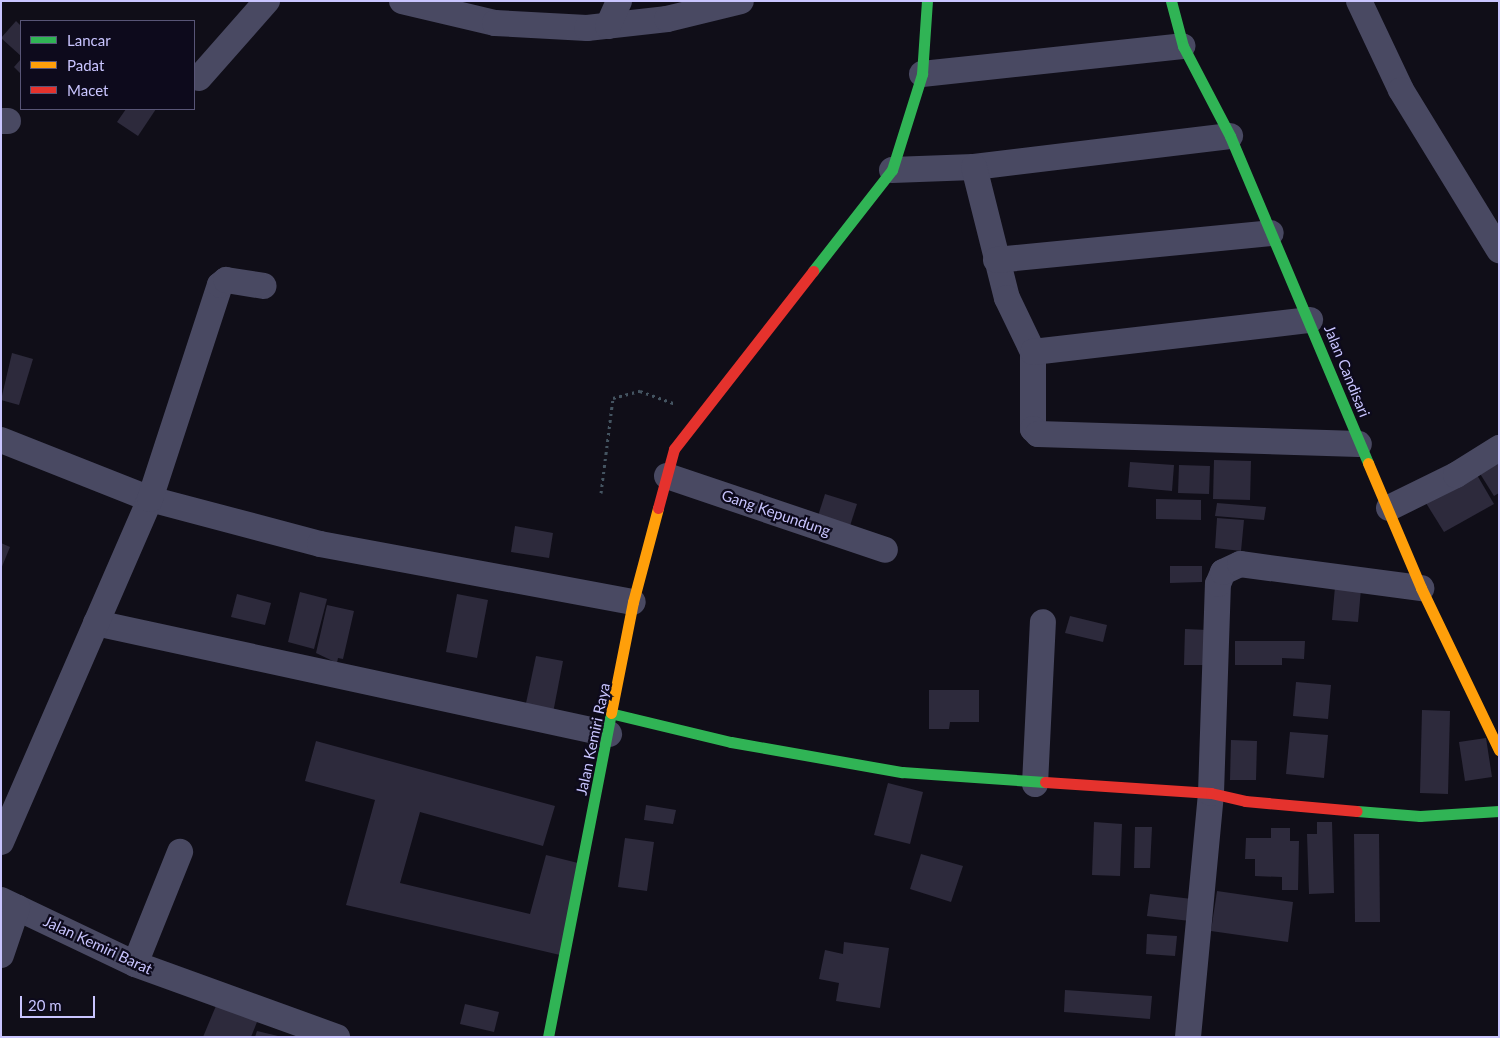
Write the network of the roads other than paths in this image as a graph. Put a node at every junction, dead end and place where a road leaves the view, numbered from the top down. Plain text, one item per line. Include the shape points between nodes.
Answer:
1 (267, 1) edge
2 (402, 1) edge
3 (619, 1) edge
4 (742, 1) edge
5 (927, 1) edge
6 (1171, 1) edge
7 (1358, 1) edge
8 (608, 26) junction
9 (1183, 46) junction
10 (922, 74) junction
11 (199, 78) dead end
12 (1230, 136) junction
13 (974, 167) junction
14 (892, 170) junction
15 (1271, 233) junction
16 (1499, 250) edge
17 (996, 260) junction
18 (264, 286) dead end
19 (1310, 320) junction
20 (1034, 352) junction
21 (1, 440) edge
22 (1359, 444) junction
23 (1499, 448) edge
24 (667, 476) junction
25 (150, 499) junction
26 (1389, 508) junction
27 (885, 550) dead end
28 (1421, 588) junction
29 (633, 602) junction
30 (1043, 622) dead end
31 (96, 623) junction
32 (612, 724) junction
33 (1499, 750) edge
34 (1035, 784) junction
35 (1211, 793) junction
36 (1499, 812) edge
37 (1, 842) edge
38 (180, 852) dead end
39 (9, 904) edge
40 (1, 955) edge
41 (135, 964) junction
42 (337, 1037) edge
43 (548, 1037) edge
44 (1188, 1037) edge

1 - 11 street
2 - 8 street via 494,23
3 - 8 street
4 - 8 street via 667,19
5 - 10 street
6 - 9 street, Jalan Candisari
7 - 16 street via 1401,90
9 - 10 street
9 - 12 street, Jalan Candisari
10 - 14 street
12 - 13 street
12 - 15 street, Jalan Candisari
13 - 14 street
13 - 17 street
14 - 24 street, Jalan Kemiri Raya via 700,413 674,449
15 - 17 street
15 - 19 street, Jalan Candisari
17 - 20 street via 1007,298
18 - 25 street via 226,280 220,285
19 - 20 street
19 - 22 street, Jalan Candisari
20 - 22 street via 1034,429 1038,434
21 - 25 street
22 - 26 street, Jalan Candisari
23 - 26 street via 1456,475
24 - 27 street, Gang Kepundung
24 - 29 street, Jalan Kemiri Raya
25 - 29 street via 320,544
25 - 31 street
26 - 28 street, Jalan Candisari
28 - 33 street, Jalan Candisari
28 - 35 street via 1240,564 1223,572 1218,584
29 - 32 street, Jalan Kemiri Raya
30 - 34 street
31 - 32 street
31 - 37 street
32 - 34 street via 902,772
32 - 43 street, Jalan Kemiri Raya
34 - 35 street
35 - 36 street via 1245,801 1420,816
35 - 44 street
38 - 41 street
39 - 40 street
39 - 41 street, Jalan Kemiri Barat
41 - 42 street, Jalan Kemiri Barat

